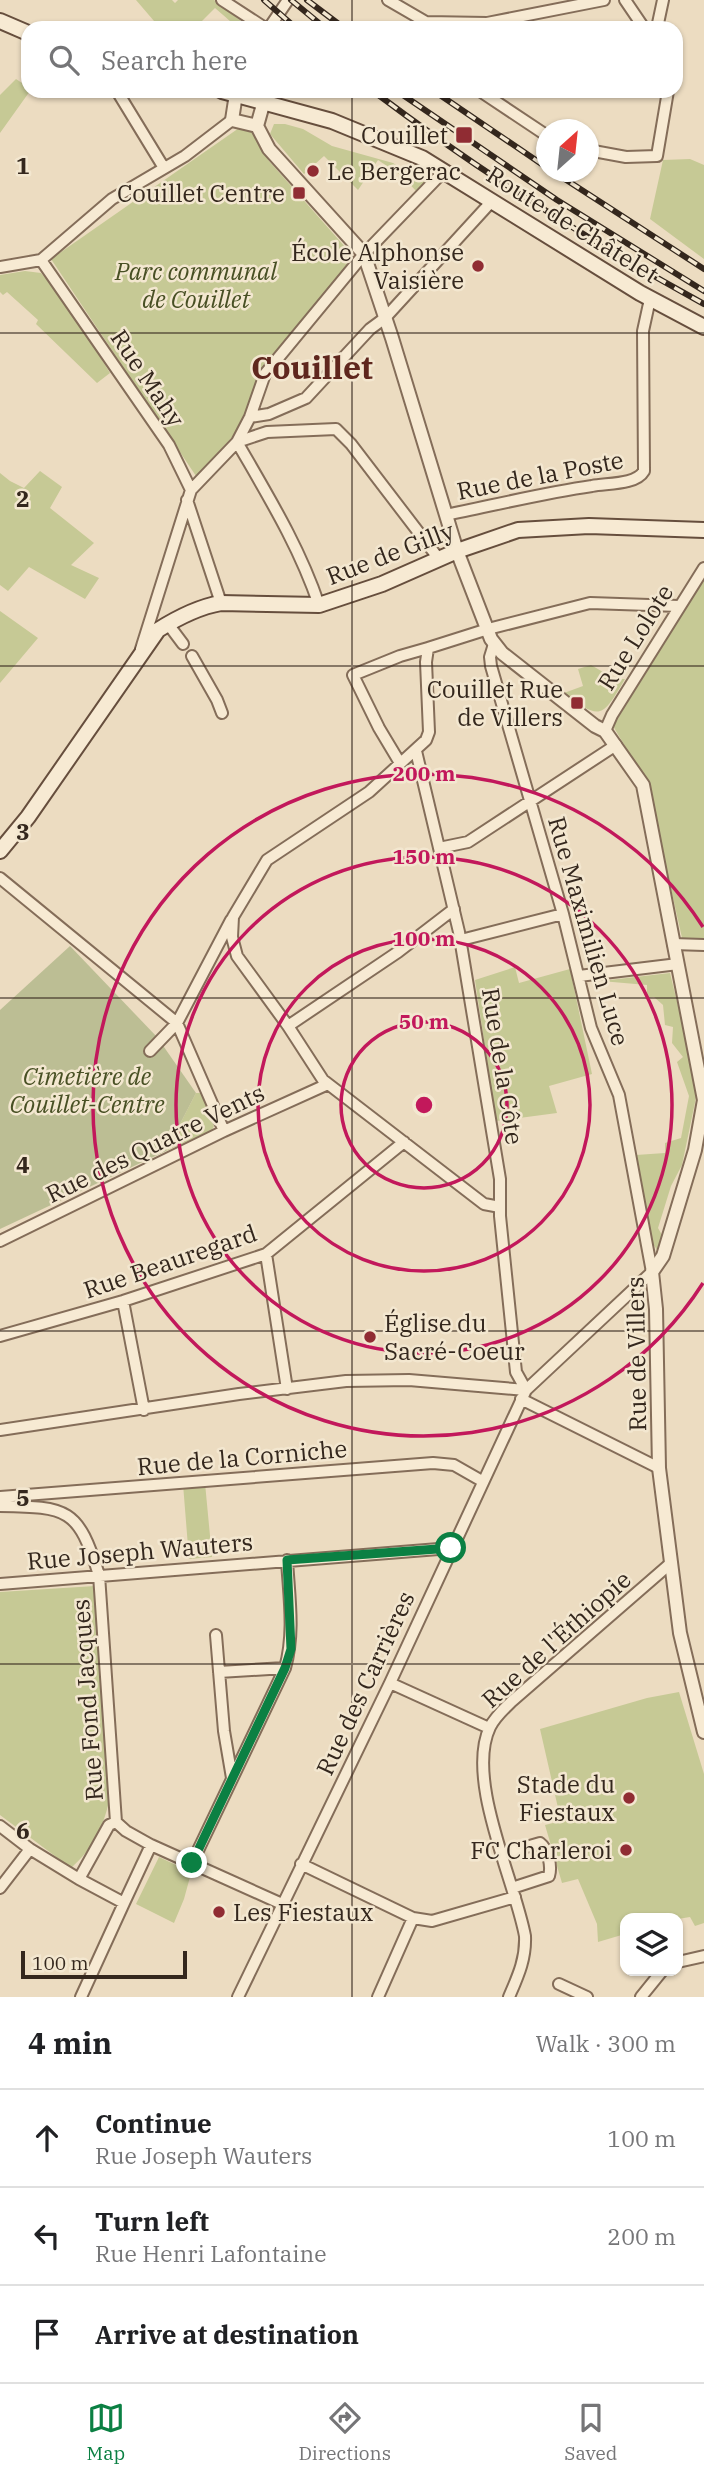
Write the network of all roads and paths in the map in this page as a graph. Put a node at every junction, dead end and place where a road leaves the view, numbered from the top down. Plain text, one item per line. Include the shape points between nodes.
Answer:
1 (222, 0) edge
2 (288, 0) edge
3 (388, 0) edge
4 (604, 0) edge
5 (625, 0) edge
6 (663, 0) edge
7 (256, 21) edge
8 (272, 21) edge
9 (424, 21) edge
10 (497, 21) edge
11 (639, 21) edge
12 (658, 21) edge
13 (1, 22) edge
14 (21, 30) edge
15 (121, 98) edge
16 (230, 98) edge
17 (257, 98) edge
18 (260, 98) edge
19 (491, 98) edge
20 (667, 98) edge
21 (232, 120) junction
22 (257, 126) junction
23 (536, 128) edge
24 (599, 152) edge
25 (164, 168) junction
26 (444, 171) junction
27 (492, 201) junction
28 (364, 254) junction
29 (41, 260) junction
30 (0, 267) edge
31 (650, 299) junction
32 (385, 318) junction
33 (704, 327) edge
34 (250, 417) junction
35 (237, 442) junction
36 (189, 495) junction
37 (446, 515) junction
38 (704, 530) edge
39 (457, 551) junction
40 (439, 559) junction
41 (704, 568) edge
42 (221, 603) junction
43 (318, 605) junction
44 (679, 606) junction
45 (168, 624) junction
46 (488, 629) junction
47 (183, 644) dead end
48 (495, 644) junction
49 (428, 648) junction
50 (192, 656) dead end
51 (138, 658) junction
52 (222, 713) dead end
53 (605, 731) junction
54 (616, 745) junction
55 (416, 751) junction
56 (400, 764) junction
57 (530, 803) junction
58 (439, 848) junction
59 (0, 851) edge
60 (0, 878) edge
61 (454, 909) junction
62 (562, 914) junction
63 (233, 917) junction
64 (461, 940) junction
65 (673, 944) junction
66 (704, 945) edge
67 (678, 964) junction
68 (579, 976) junction
69 (177, 1023) junction
70 (288, 1026) junction
71 (150, 1051) dead end
72 (702, 1073) edge
73 (328, 1084) junction
74 (224, 1130) junction
75 (404, 1142) junction
76 (500, 1207) junction
77 (0, 1241) edge
78 (266, 1254) junction
79 (652, 1272) junction
80 (123, 1301) junction
81 (0, 1336) edge
82 (287, 1389) junction
83 (524, 1394) junction
84 (144, 1410) junction
85 (0, 1430) edge
86 (659, 1468) junction
87 (482, 1481) junction
88 (0, 1497) edge
89 (0, 1506) edge
90 (451, 1548) junction
91 (287, 1560) junction
92 (671, 1563) junction
93 (99, 1575) junction
94 (0, 1584) edge
95 (216, 1635) dead end
96 (285, 1668) junction
97 (219, 1672) junction
98 (390, 1684) junction
99 (489, 1728) junction
100 (704, 1732) edge
101 (232, 1778) junction
102 (116, 1822) junction
103 (0, 1826) edge
104 (151, 1845) junction
105 (30, 1849) junction
106 (502, 1854) junction
107 (192, 1863) junction
108 (301, 1864) junction
109 (79, 1880) junction
110 (0, 1888) edge
111 (513, 1892) junction
112 (124, 1903) junction
113 (282, 1904) junction
114 (413, 1919) junction
115 (704, 1956) edge
116 (683, 1961) edge
117 (658, 1976) edge
118 (559, 1984) dead end
119 (81, 1997) edge
120 (238, 1997) edge
121 (378, 1997) edge
122 (509, 1997) edge
123 (587, 1997) edge
124 (640, 1997) edge

1 - 7 street
2 - 8 street
3 - 9 street
4 - 10 street
5 - 11 street
6 - 12 street
13 - 14 main road
15 - 25 street
16 - 21 street
17 - 22 street
18 - 26 main road, Route de Châtelet via 381,140
19 - 23 street
20 - 24 street via 657,156
21 - 22 street
21 - 25 street
22 - 28 street via 269,149
25 - 29 street via 112,200
26 - 27 main road, Route de Châtelet
26 - 28 street
27 - 31 main road, Route de Châtelet
27 - 32 street
28 - 32 street, Rue de Villers
28 - 34 street via 265,374
29 - 30 street
29 - 36 street, Rue Mahy via 169,445
31 - 33 main road, Route de Châtelet
31 - 37 street, Rue de la Poste via 643,331 641,476
32 - 34 street via 306,398
32 - 37 street, Rue de Villers
34 - 35 street
35 - 36 street
35 - 40 street via 267,432 336,429
35 - 43 street via 292,537
36 - 42 street, Rue Mahy
36 - 51 street
37 - 39 street, Rue de Villers
38 - 39 main road, Rue de Gilly via 589,526 517,530
39 - 40 main road, Rue de Gilly
39 - 46 street, Rue de Villers
40 - 43 main road, Rue de Gilly
41 - 44 street, Rue Lolote
42 - 43 main road, Rue de Gilly
42 - 45 main road, Rue de Gilly
44 - 46 street via 590,603
44 - 53 street, Rue Lolote
45 - 47 street
45 - 51 main road, Rue de Gilly via 158,630
46 - 48 street, Rue de Villers
46 - 49 street
48 - 53 street, Rue de Villers
48 - 57 street, Rue Maximilien Luce via 491,666
49 - 55 street via 429,732
49 - 56 street via 354,675
50 - 52 street
51 - 59 main road, Rue de Gilly
53 - 54 street, Rue de Villers
54 - 57 street
54 - 65 street, Rue de Villers via 643,785
55 - 56 street
55 - 58 street, Rue de la Côte
56 - 63 street via 369,792 267,860
57 - 58 street via 468,842
57 - 62 street, Rue Maximilien Luce
58 - 61 street, Rue de la Côte
60 - 69 street
61 - 64 street, Rue de la Côte
61 - 70 street
62 - 64 street
62 - 68 street, Rue Maximilien Luce
63 - 69 street
63 - 70 street via 237,956
64 - 76 street, Rue de la Côte via 500,1179
65 - 66 street
65 - 67 street, Rue de Villers
67 - 68 street
67 - 72 street, Rue de Villers
68 - 79 street, Rue Maximilien Luce via 591,1028 619,1095
69 - 71 street
69 - 74 street
70 - 73 street
72 - 79 street, Rue de Villers via 704,1100 695,1150 663,1256
73 - 74 street, Rue des Quatre Vents
73 - 75 street
74 - 77 street, Rue des Quatre Vents
75 - 76 street via 484,1204
75 - 78 street, Rue Beauregard
76 - 83 street, Rue de la Côte via 516,1372
78 - 80 street, Rue Beauregard
78 - 82 street
79 - 83 street, Rue des Carrières
79 - 86 street, Rue de Villers
80 - 81 street, Rue Beauregard
80 - 84 street
82 - 83 street via 383,1379
82 - 84 street
83 - 86 street
83 - 87 street, Rue des Carrières
84 - 85 street
86 - 92 street, Rue de Villers
87 - 88 street, Rue de la Corniche via 454,1465 433,1463
87 - 90 street, Rue des Carrières
89 - 93 street, Rue Fond Jacques via 44,1506 71,1516 88,1539
90 - 91 street, Rue Joseph Wauters
90 - 98 street, Rue des Carrières
91 - 93 street, Rue Joseph Wauters
91 - 96 street via 291,1649
92 - 99 street, Rue de l'Éthiopie via 510,1702
92 - 100 street, Rue de Villers via 680,1633
93 - 94 street, Rue Joseph Wauters
93 - 102 street, Rue Fond Jacques
95 - 97 street
96 - 97 street
96 - 101 street
97 - 101 street
98 - 99 street
98 - 108 street, Rue des Carrières
99 - 106 street, Rue de l'Éthiopie via 482,1755 486,1795
101 - 107 street
102 - 104 street
102 - 109 street via 109,1825
103 - 105 street
104 - 107 street
104 - 112 street
105 - 109 street
105 - 110 street
106 - 111 street, Rue de l'Éthiopie
106 - 111 street via 540,1843 546,1849 549,1876
107 - 113 street
108 - 113 street, Rue des Carrières
108 - 114 street
109 - 112 street
111 - 114 street via 432,1922
111 - 122 street, Rue de l'Éthiopie via 526,1952
112 - 119 street
113 - 120 street, Rue des Carrières
114 - 121 street
115 - 116 street
117 - 124 street
118 - 123 street

